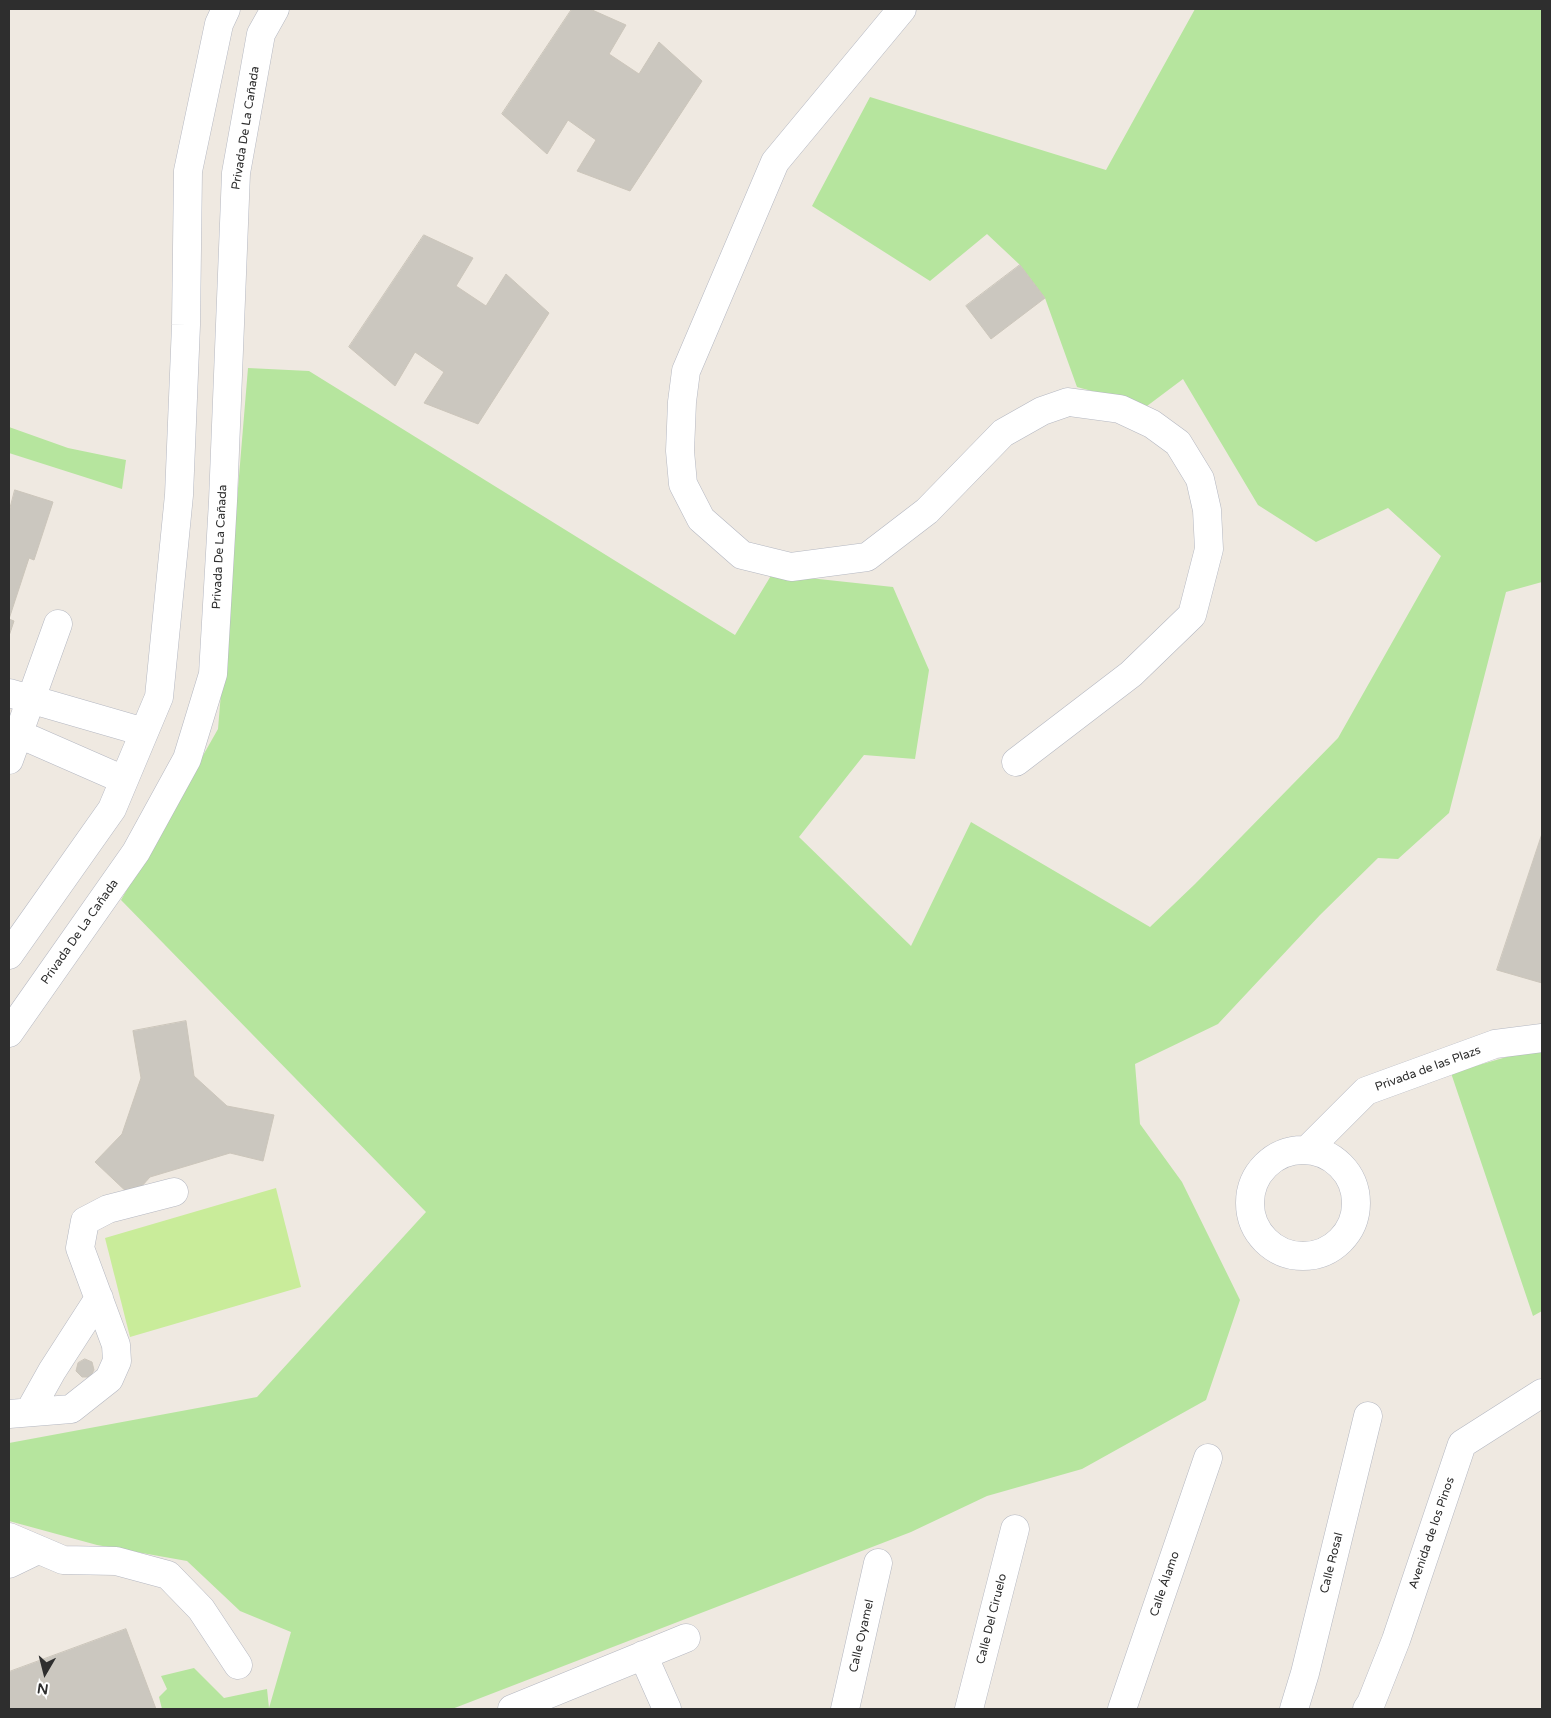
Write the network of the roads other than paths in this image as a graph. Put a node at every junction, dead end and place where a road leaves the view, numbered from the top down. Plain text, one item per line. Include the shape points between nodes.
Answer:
1 (226, 9) edge
2 (275, 9) edge
3 (902, 9) edge
4 (58, 624) dead end
5 (20, 696) edge
6 (144, 732) junction
7 (19, 734) junction
8 (9, 760) edge
9 (1016, 762) dead end
10 (124, 780) junction
11 (9, 955) edge
12 (9, 1033) edge
13 (1542, 1038) edge
14 (1308, 1150) dead end
15 (174, 1192) dead end
16 (98, 1298) junction
17 (1542, 1393) edge
18 (19, 1413) edge
19 (1368, 1416) dead end
20 (1208, 1458) dead end
21 (1015, 1529) dead end
22 (9, 1537) edge
23 (38, 1550) junction
24 (878, 1563) dead end
25 (9, 1564) edge
26 (686, 1638) dead end
27 (643, 1655) junction
28 (238, 1664) dead end
29 (512, 1709) edge
30 (667, 1709) edge
31 (845, 1709) edge
32 (969, 1709) edge
33 (1122, 1709) edge
34 (1294, 1709) edge
35 (1367, 1709) edge

1 - 6 street via 218,24 188,170 179,494 159,697
2 - 12 street, Privada De La Cañada via 261,34 236,173 213,674 187,759 136,852
3 - 9 street via 775,162 686,372 680,451 683,484 702,519 742,555 791,567 867,557 927,511 1003,434 1042,411 1068,402 1120,409 1152,424 1178,443 1200,479 1207,510 1209,549 1192,615 1131,674
4 - 5 street
5 - 6 street
5 - 7 street
6 - 10 street
7 - 8 street
7 - 10 street
10 - 11 street via 112,809
13 - 14 street, Privada de las Plazs via 1495,1044 1366,1091
15 - 16 street via 108,1210 85,1221 80,1248
16 - 18 street via 52,1371
16 - 18 street via 116,1345 117,1361 109,1379 71,1409
17 - 35 street, Avenida de los Pinos via 1462,1444 1396,1640
19 - 34 street, Calle Rosal
20 - 33 street, Calle Álamo
21 - 32 street, Calle Del Ciruelo
22 - 23 street
23 - 25 street
23 - 28 street via 63,1560 116,1561 168,1575 201,1609
24 - 31 street, Calle Oyamel
26 - 27 street
27 - 29 street
27 - 30 street

